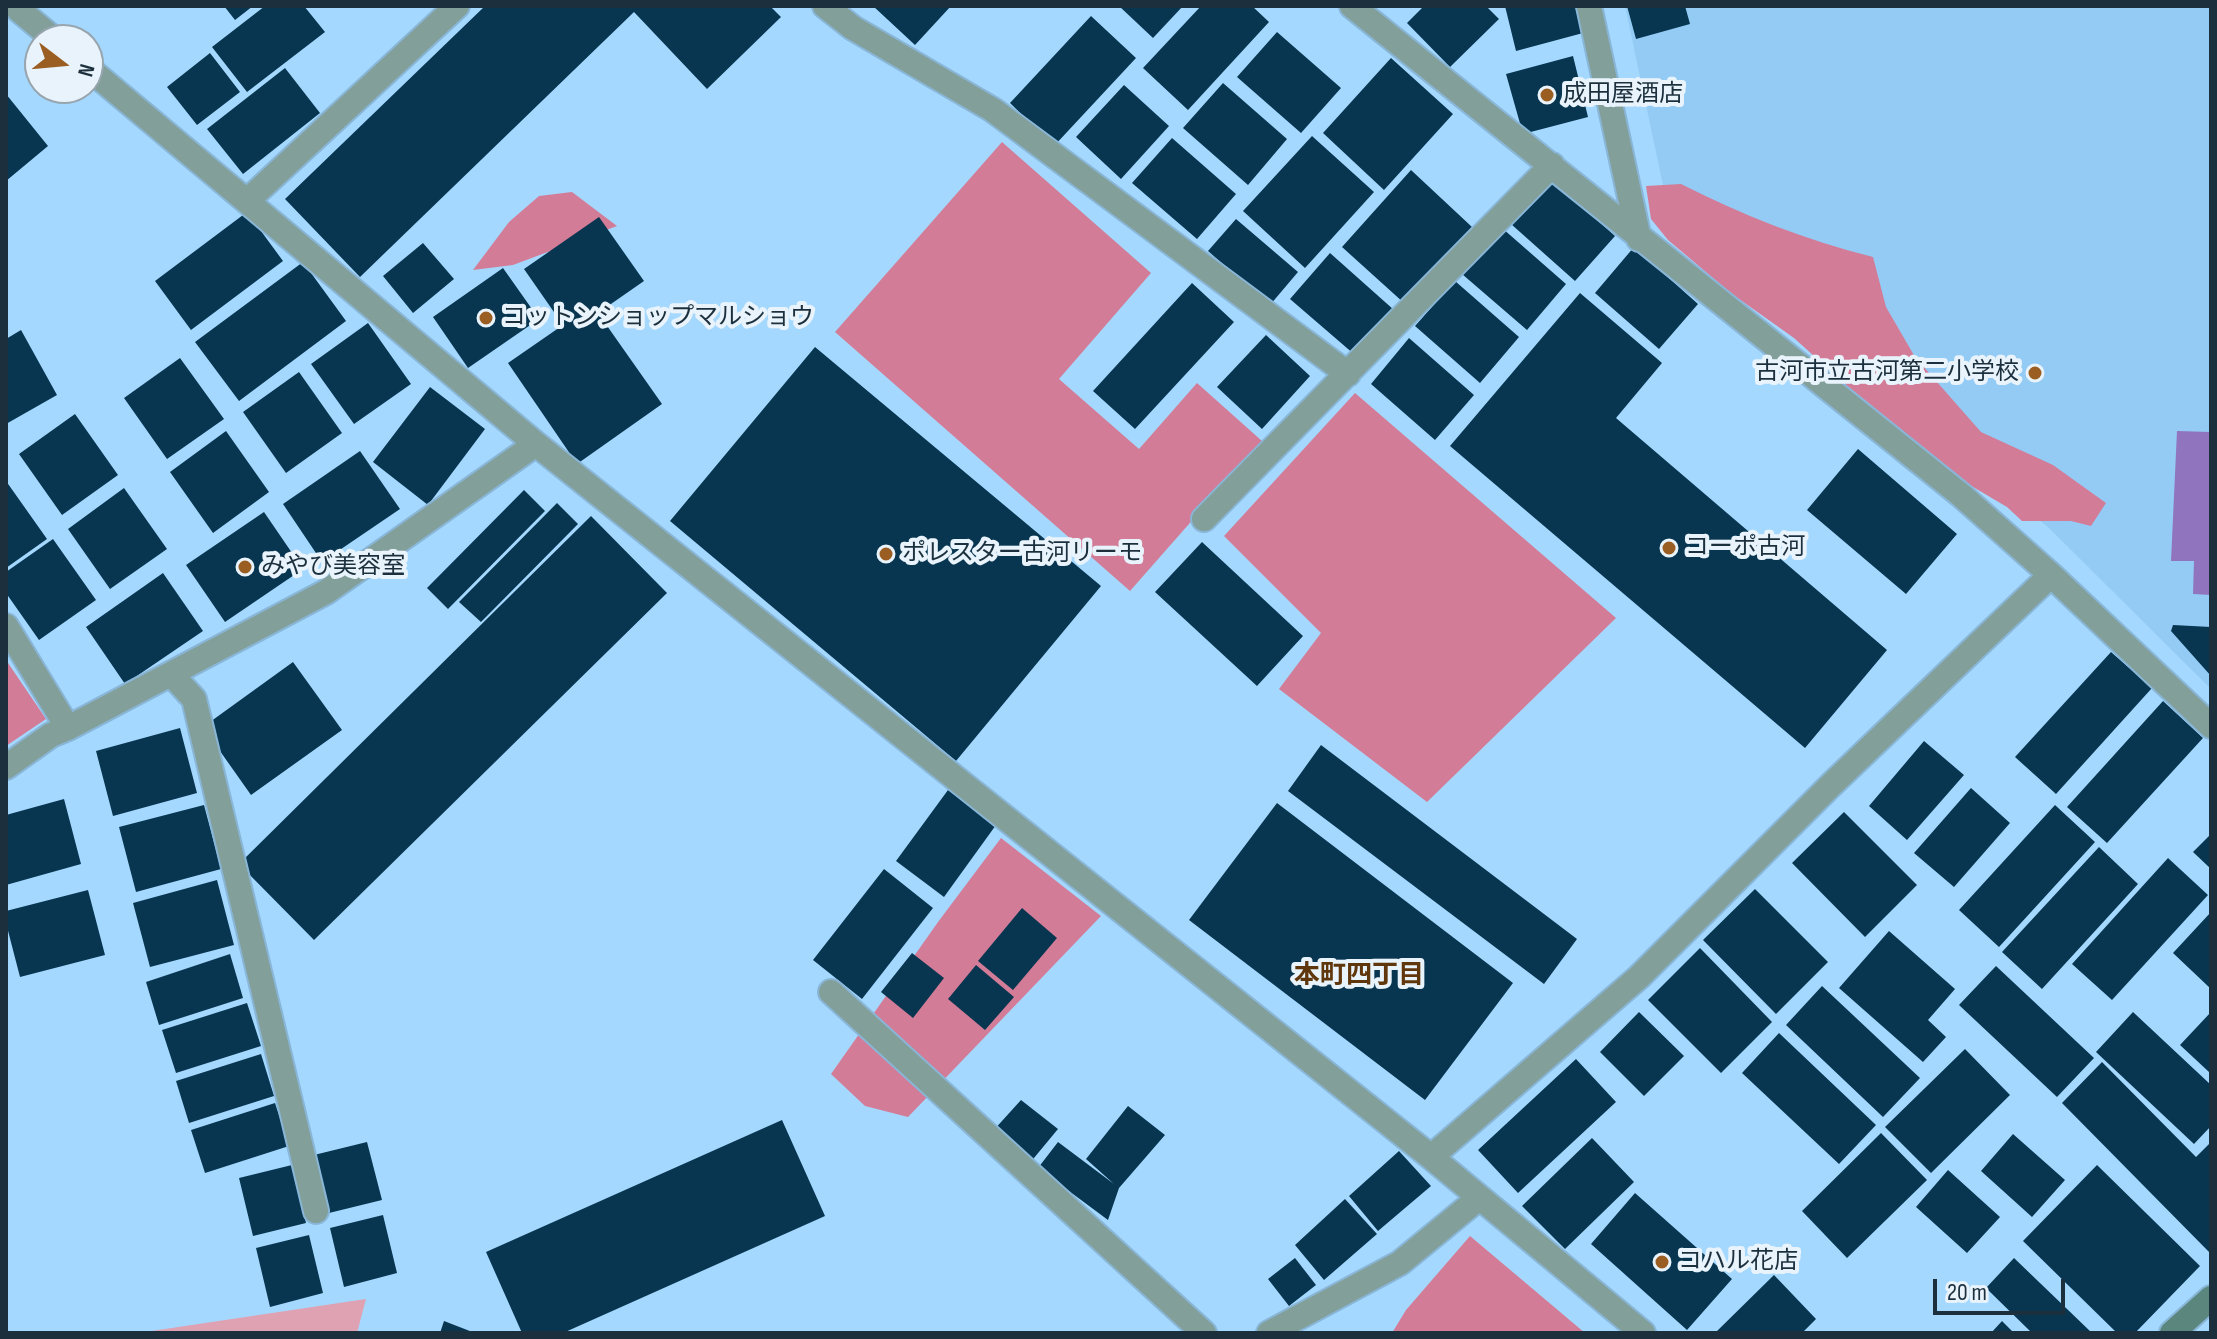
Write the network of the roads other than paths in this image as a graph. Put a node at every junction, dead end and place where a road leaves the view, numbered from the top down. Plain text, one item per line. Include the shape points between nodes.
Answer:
1 (457, 6) edge
2 (825, 6) edge
3 (1352, 6) edge
4 (1589, 6) edge
5 (17, 11) edge
6 (34, 24) edge
7 (104, 81) edge
8 (1552, 165) junction
9 (247, 201) junction
10 (1639, 239) junction
11 (1348, 374) junction
12 (536, 444) junction
13 (1204, 519) dead end
14 (2051, 575) junction
15 (6, 626) edge
16 (171, 674) junction
17 (2211, 726) edge
18 (68, 728) junction
19 (6, 767) edge
20 (831, 992) dead end
21 (1431, 1157) junction
22 (1479, 1198) junction
23 (316, 1211) dead end
24 (2211, 1298) edge
25 (1204, 1333) edge
26 (1269, 1333) edge
27 (1643, 1333) edge
28 (2172, 1333) edge

1 - 9 street
2 - 11 street via 993,110
3 - 8 street
4 - 10 street
5 - 6 street
7 - 9 street
8 - 10 street
8 - 11 street
9 - 12 street
10 - 14 street via 1961,495
11 - 13 street
12 - 16 street via 326,592
12 - 21 street
14 - 17 street
14 - 21 street via 1639,977
15 - 18 street
16 - 18 street
16 - 23 street via 194,699
18 - 19 street
20 - 25 street
21 - 22 street
22 - 26 street via 1400,1263
22 - 27 street
24 - 28 main road

